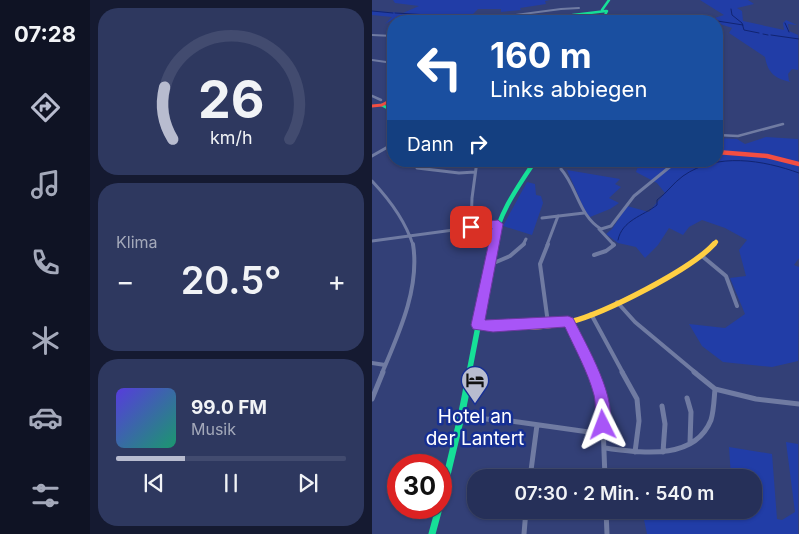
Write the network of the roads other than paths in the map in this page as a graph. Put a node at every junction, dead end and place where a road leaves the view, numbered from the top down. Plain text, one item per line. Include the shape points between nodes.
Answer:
1 (608, 2) edge
2 (579, 8) dead end
3 (603, 12) junction
4 (520, 15) edge
5 (581, 15) edge
6 (602, 15) edge
7 (372, 35) edge
8 (387, 36) edge
9 (372, 60) edge
10 (387, 62) edge
11 (783, 124) dead end
12 (723, 135) edge
13 (387, 147) edge
14 (723, 152) edge
15 (372, 156) edge
16 (798, 164) edge
17 (476, 167) edge
18 (531, 167) edge
19 (670, 167) edge
20 (417, 168) dead end
21 (561, 169) dead end
22 (475, 172) junction
23 (372, 181) edge
24 (584, 213) junction
25 (558, 216) junction
26 (542, 218) dead end
27 (498, 224) junction
28 (471, 227) junction
29 (599, 229) junction
30 (496, 231) junction
31 (410, 235) junction
32 (526, 239) dead end
33 (372, 241) edge
34 (716, 242) dead end
35 (594, 255) dead end
36 (702, 256) junction
37 (489, 265) junction
38 (617, 302) junction
39 (737, 306) dead end
40 (591, 314) junction
41 (568, 322) junction
42 (548, 324) junction
43 (478, 325) junction
44 (372, 363) edge
45 (385, 364) junction
46 (715, 389) junction
47 (687, 398) dead end
48 (372, 399) edge
49 (798, 404) edge
50 (662, 406) dead end
51 (461, 417) junction
52 (537, 424) junction
53 (603, 434) junction
54 (690, 443) junction
55 (604, 448) junction
56 (635, 452) junction
57 (663, 452) junction
58 (452, 454) edge
59 (531, 469) edge
60 (605, 469) edge
61 (436, 519) edge
62 (525, 519) edge
63 (606, 519) edge
64 (432, 534) edge
65 (524, 534) edge
66 (607, 534) edge

1 - 3 street
2 - 4 street
3 - 5 street
3 - 6 street
7 - 8 street
9 - 10 street
11 - 12 street via 745,135
13 - 15 street
14 - 16 street via 767,156
17 - 22 street
18 - 27 street
19 - 29 street via 631,199 610,226 605,230
20 - 22 street
21 - 24 street via 569,177
22 - 28 street
23 - 31 street via 398,213
24 - 25 street
24 - 29 street
25 - 26 street
25 - 42 street via 540,264
27 - 28 street
27 - 30 street
28 - 30 street
28 - 31 street
29 - 35 street via 614,245
30 - 37 street
31 - 33 street
31 - 45 street via 414,258 411,291
32 - 37 street via 511,255
34 - 36 street
36 - 38 street
36 - 39 street via 726,276
37 - 43 street
38 - 40 street
38 - 46 street via 635,322
40 - 41 street
40 - 56 street via 637,399 639,421
41 - 42 street
41 - 53 street via 598,384 602,398
42 - 43 street
43 - 51 street
44 - 45 street
45 - 48 street
46 - 49 street
46 - 54 street via 708,425
47 - 54 street via 691,412
50 - 57 street via 665,424
51 - 52 street
51 - 58 street
52 - 53 street
52 - 59 street
53 - 55 street
54 - 57 street
55 - 56 street
55 - 60 street
56 - 57 street
61 - 64 street
62 - 65 street
63 - 66 street

